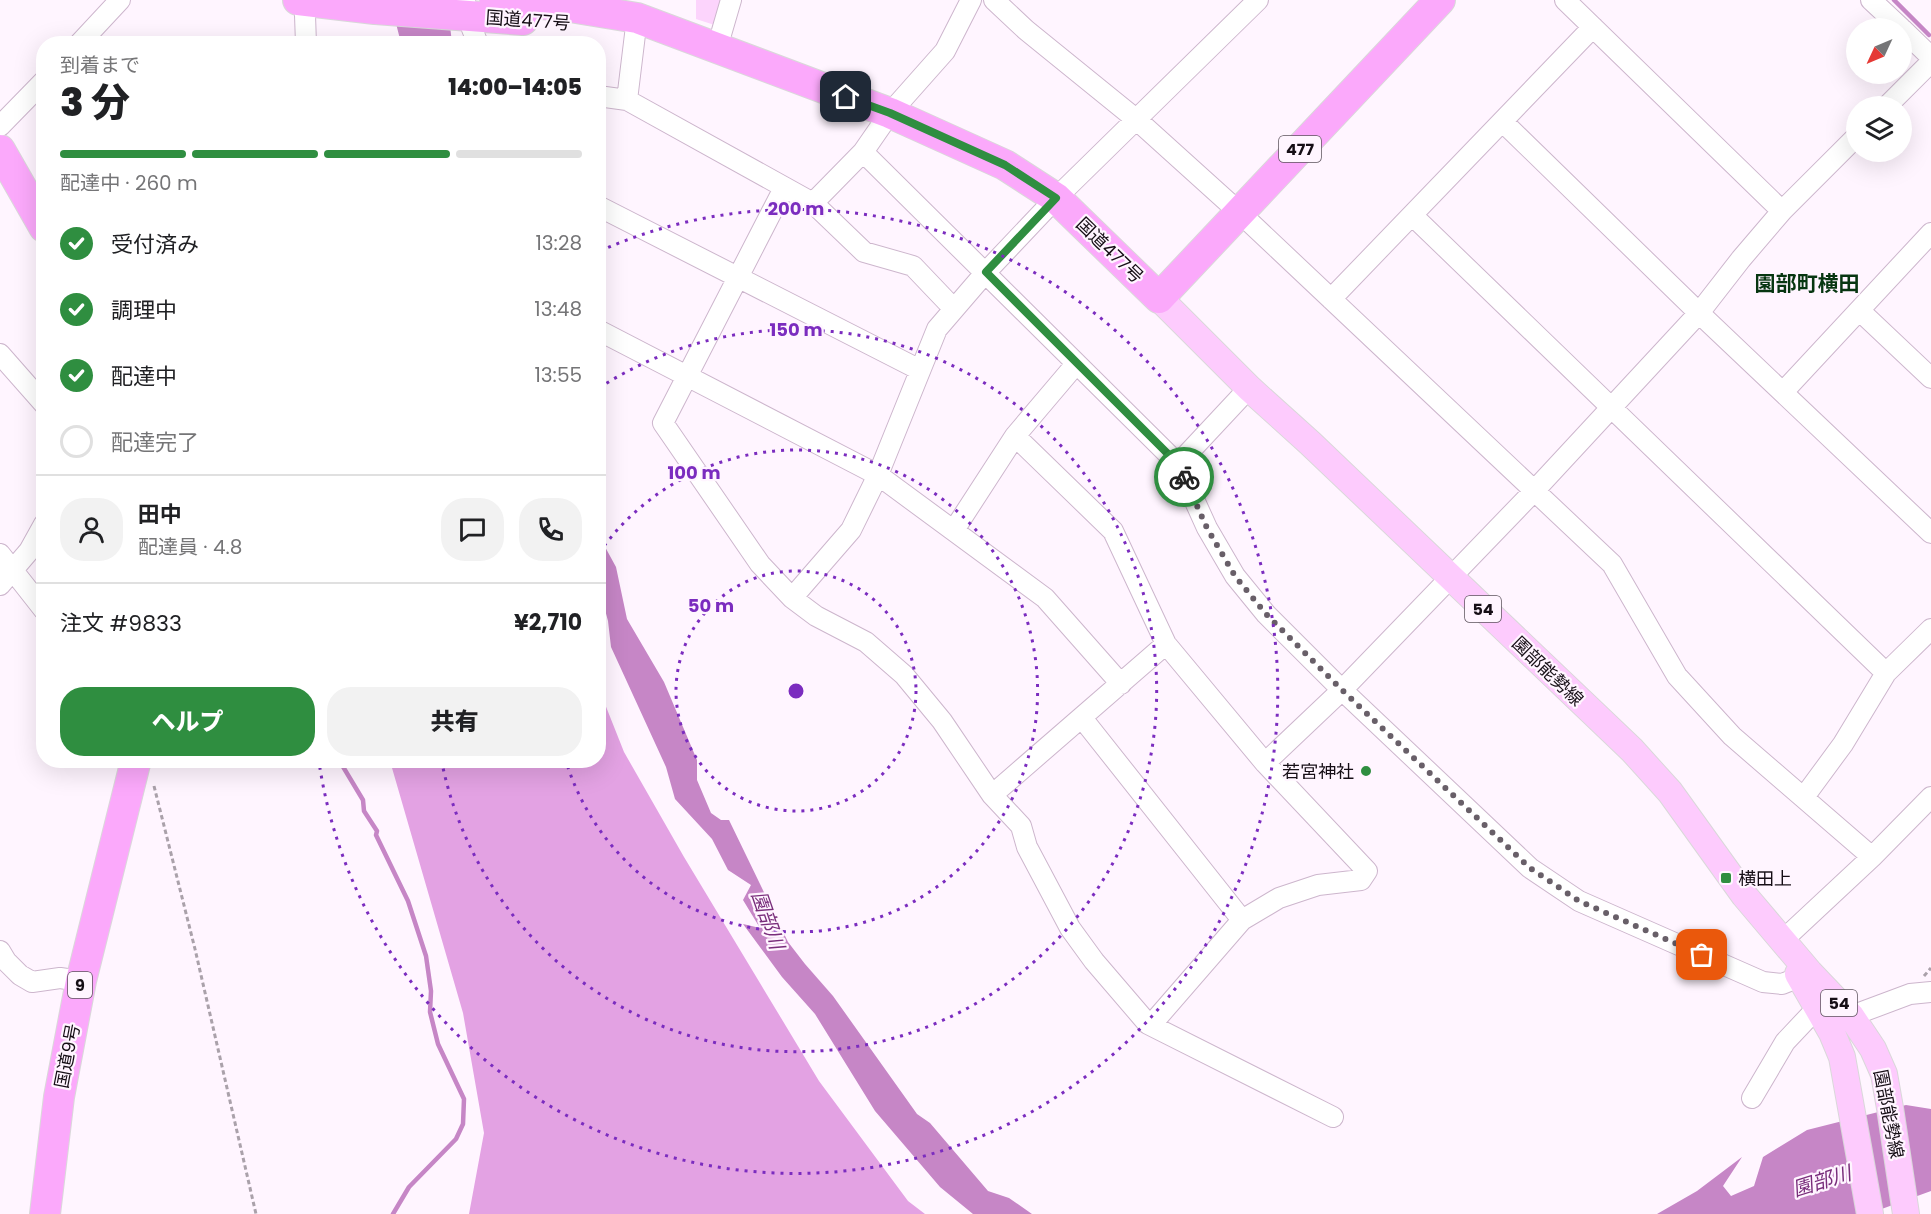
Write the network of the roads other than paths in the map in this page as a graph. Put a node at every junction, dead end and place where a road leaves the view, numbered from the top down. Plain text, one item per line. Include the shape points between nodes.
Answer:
1 (120, 0) edge
2 (495, 0) edge
3 (731, 0) edge
4 (971, 0) edge
5 (994, 0) edge
6 (1440, 0) edge
7 (1565, 0) edge
8 (1871, 0) edge
9 (307, 1) edge
10 (1247, 4) edge
11 (463, 10) edge
12 (1890, 18) edge
13 (637, 24) junction
14 (1593, 27) junction
15 (86, 36) edge
16 (306, 36) edge
17 (474, 36) edge
18 (1912, 39) edge
19 (717, 48) junction
20 (1931, 57) edge
21 (1931, 62) edge
22 (36, 89) edge
23 (1897, 96) edge
24 (606, 97) edge
25 (627, 100) junction
26 (890, 113) junction
27 (1137, 120) junction
28 (1503, 122) junction
29 (0, 126) edge
30 (1846, 147) edge
31 (0, 150) edge
32 (863, 152) junction
33 (784, 188) junction
34 (1056, 198) junction
35 (813, 202) junction
36 (606, 210) edge
37 (1782, 211) junction
38 (36, 213) edge
39 (1240, 213) junction
40 (1412, 215) junction
41 (1931, 233) edge
42 (986, 272) junction
43 (738, 277) junction
44 (1159, 298) junction
45 (1331, 299) junction
46 (954, 309) junction
47 (1860, 311) junction
48 (1699, 313) junction
49 (606, 334) edge
50 (0, 354) edge
51 (1076, 364) junction
52 (920, 370) junction
53 (687, 375) junction
54 (1931, 378) edge
55 (1249, 388) junction
56 (1784, 392) junction
57 (36, 396) edge
58 (1611, 408) junction
59 (1015, 436) junction
60 (1178, 464) junction
61 (878, 476) junction
62 (1534, 491) junction
63 (954, 530) junction
64 (1931, 532) edge
65 (36, 538) edge
66 (0, 554) edge
67 (1449, 577) junction
68 (6, 578) edge
69 (792, 598) junction
70 (36, 603) edge
71 (1931, 629) edge
72 (1166, 644) junction
73 (1886, 673) junction
74 (1121, 684) junction
75 (1342, 690) junction
76 (1082, 718) junction
77 (1265, 762) junction
78 (145, 772) edge
79 (992, 795) junction
80 (1804, 797) junction
81 (1931, 797) edge
82 (1872, 857) junction
83 (1242, 920) junction
84 (1782, 941) junction
85 (0, 951) edge
86 (1805, 976) junction
87 (81, 981) junction
88 (1931, 992) edge
89 (1816, 1008) junction
90 (1851, 1016) junction
91 (1148, 1024) junction
92 (1752, 1098) dead end
93 (1333, 1117) dead end
94 (45, 1214) edge
95 (1870, 1214) edge
96 (1906, 1214) edge

1 - 15 street
2 - 13 highway, 国道477号 via 574,8
3 - 19 street
4 - 26 street via 945,51
5 - 27 street
6 - 39 highway, 国道477号 / 477
7 - 14 street
8 - 12 street
9 - 11 highway, 国道477号 via 375,9
9 - 16 street
10 - 27 street
11 - 13 highway, 国道477号
11 - 17 street
13 - 19 highway, 国道477号
13 - 25 street
14 - 28 street
14 - 37 street
18 - 20 street
19 - 26 highway, 国道477号
21 - 23 street
22 - 29 street
24 - 25 street
25 - 33 street
26 - 32 street
26 - 34 highway, 国道477号 via 1005,165
27 - 34 street
27 - 39 street
28 - 40 street
28 - 48 street
30 - 37 street
31 - 38 highway
32 - 35 street
32 - 42 street
33 - 35 street
33 - 43 street
34 - 42 street
34 - 44 highway, 国道477号
35 - 46 street via 864,252 912,266
36 - 43 street
37 - 48 street
39 - 44 highway, 国道477号 / 477
39 - 45 street
40 - 45 street
40 - 58 street
41 - 47 street
42 - 46 street
42 - 51 street
43 - 52 street
43 - 53 street
44 - 55 main road, 園部能勢線 / 54
45 - 62 street
46 - 52 street via 937,329
47 - 54 street
47 - 56 street
48 - 56 street
48 - 58 street
49 - 53 street
50 - 57 street
51 - 59 street
51 - 60 street
52 - 61 street
53 - 61 street
53 - 69 street via 663,423 760,564
55 - 60 street
55 - 67 main road, 園部能勢線 / 54
56 - 64 street
58 - 62 street
58 - 73 street
59 - 63 street
59 - 72 street via 1113,531
60 - 75 street via 1207,528 1235,576 1266,614
61 - 63 street
61 - 69 street via 851,530
62 - 67 street
62 - 80 street via 1612,564 1677,676 1732,736
63 - 74 street via 1045,598
65 - 68 street
66 - 68 street
67 - 75 street
67 - 84 main road, 園部能勢線 / 54 via 1632,750 1670,792
68 - 70 street
69 - 79 street via 816,616 866,642 904,675 942,721
71 - 73 street
72 - 74 street
72 - 77 street
73 - 80 street via 1843,744
74 - 76 street
75 - 77 street
75 - 86 street via 1530,868 1579,901 1763,982 1782,984
76 - 79 street
76 - 83 street
77 - 83 street via 1368,871 1361,880 1318,885 1279,898
78 - 87 highway, 国道9号 / 9
79 - 91 street via 1022,826 1027,847 1070,928
80 - 82 street
81 - 82 street
82 - 84 street
83 - 91 street
84 - 86 main road, 園部能勢線 / 54
85 - 87 street via 20,975 32,982 60,978
86 - 89 main road, 園部能勢線 / 54
86 - 90 main road, 園部能勢線 / 54
87 - 94 highway, 国道9号 / 9 via 59,1097
88 - 90 street via 1910,994
89 - 92 street via 1785,1042
89 - 95 main road, 園部能勢線 / 54 via 1842,1057
90 - 96 main road, 園部能勢線 / 54 via 1884,1074
91 - 93 street

